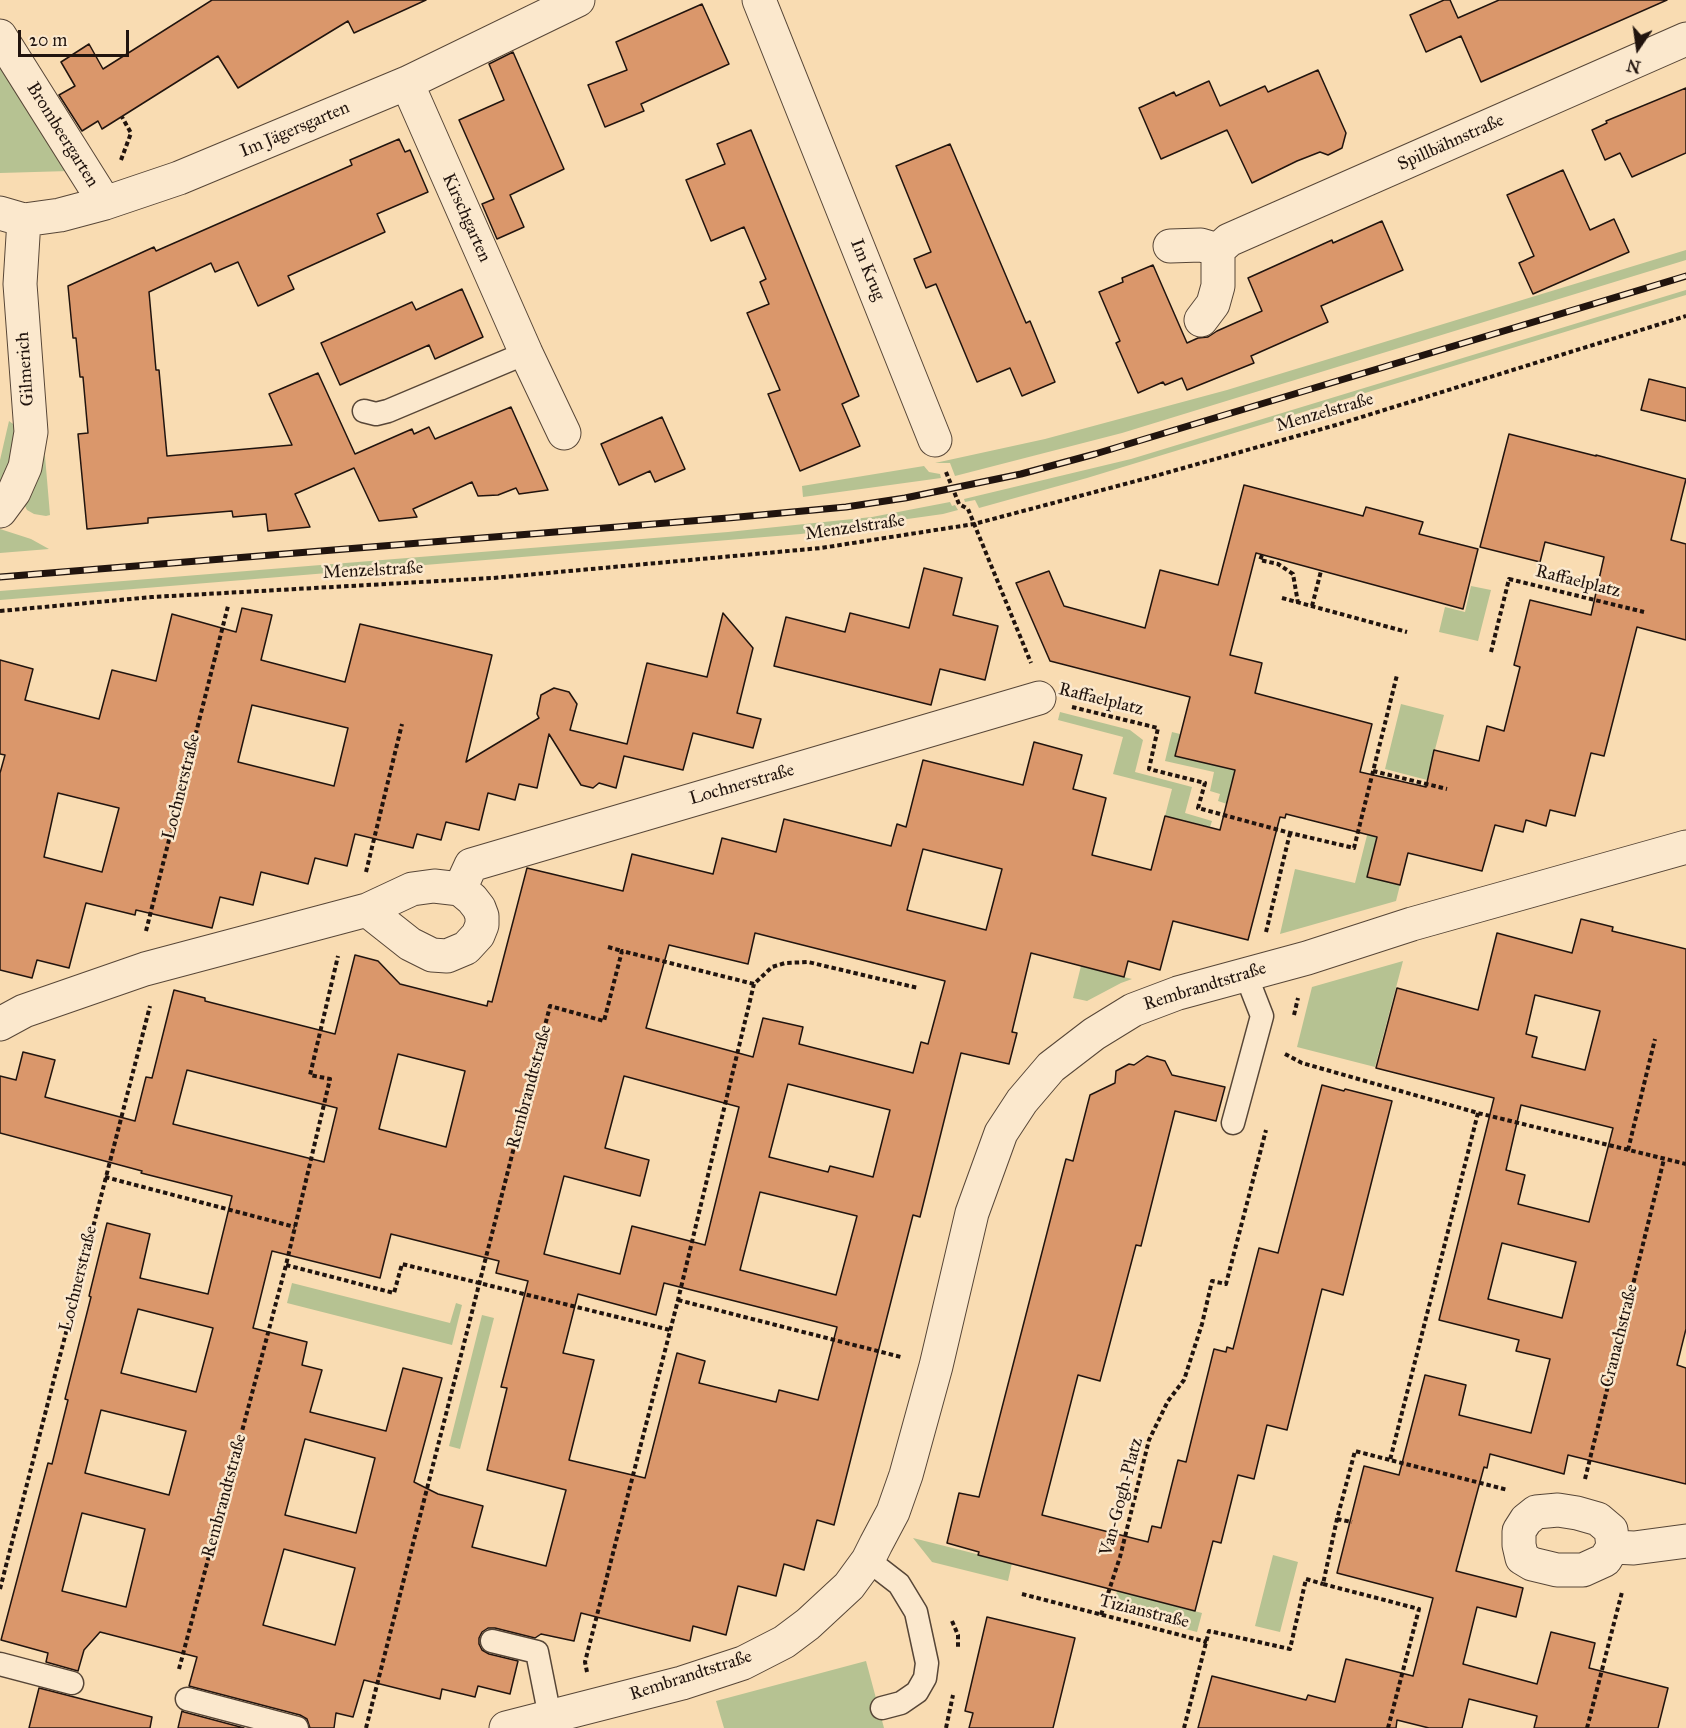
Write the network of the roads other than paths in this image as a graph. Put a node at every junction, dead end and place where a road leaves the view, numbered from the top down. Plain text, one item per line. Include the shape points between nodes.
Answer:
1 (578, 0) edge
2 (759, 0) edge
3 (0, 36) edge
4 (1686, 39) edge
5 (406, 83) junction
6 (118, 198) junction
7 (12, 217) edge
8 (1170, 246) dead end
9 (1218, 250) junction
10 (1201, 320) dead end
11 (526, 353) junction
12 (364, 411) dead end
13 (564, 433) dead end
14 (935, 440) road end
15 (0, 511) edge
16 (1039, 698) road end
17 (1686, 847) edge
18 (460, 889) junction
19 (357, 912) junction
20 (1257, 972) junction
21 (0, 1024) edge
22 (1233, 1124) dead end
23 (1686, 1541) edge
24 (1623, 1547) junction
25 (868, 1560) junction
26 (492, 1641) dead end
27 (0, 1664) edge
28 (72, 1683) dead end
29 (187, 1699) dead end
30 (882, 1708) dead end
31 (550, 1717) junction
32 (297, 1728) edge
33 (506, 1728) edge

1 - 5 street, Im Jägersgarten
2 - 14 street, Im Krug
3 - 6 street, Brombeergarten
4 - 9 street, Spillbähnstraße via 1229,240
5 - 6 street, Im Jägersgarten via 179,178
5 - 11 street, Kirschgarten
6 - 7 street, Im Jägersgarten via 60,215
7 - 15 street, Gilmerich via 31,432 25,467
8 - 9 street via 1200,245
9 - 10 street via 1214,304
11 - 12 lane via 388,411
11 - 13 street, Kirschgarten
16 - 18 street, Lochnerstraße via 471,865
17 - 20 street, Rembrandtstraße
18 - 19 street via 434,886 412,890
18 - 19 street via 479,908 482,925 472,944 447,956 432,955
19 - 21 street via 145,969 24,1011
20 - 22 lane via 1262,1016
20 - 25 street, Rembrandtstraße via 1178,993 1133,1010 1051,1067 1022,1101 1001,1133 972,1213 903,1484
23 - 24 street
24 - 24 street via 1582,1570 1557,1570 1522,1558 1520,1531 1536,1512 1558,1510 1598,1519
25 - 30 lane via 899,1584 916,1612 927,1663 917,1692 901,1703
25 - 31 street, Rembrandtstraße via 849,1586 808,1624 784,1642 742,1663 682,1683
26 - 31 lane via 537,1652
27 - 28 lane
29 - 32 lane
31 - 33 street, Rembrandtstraße

